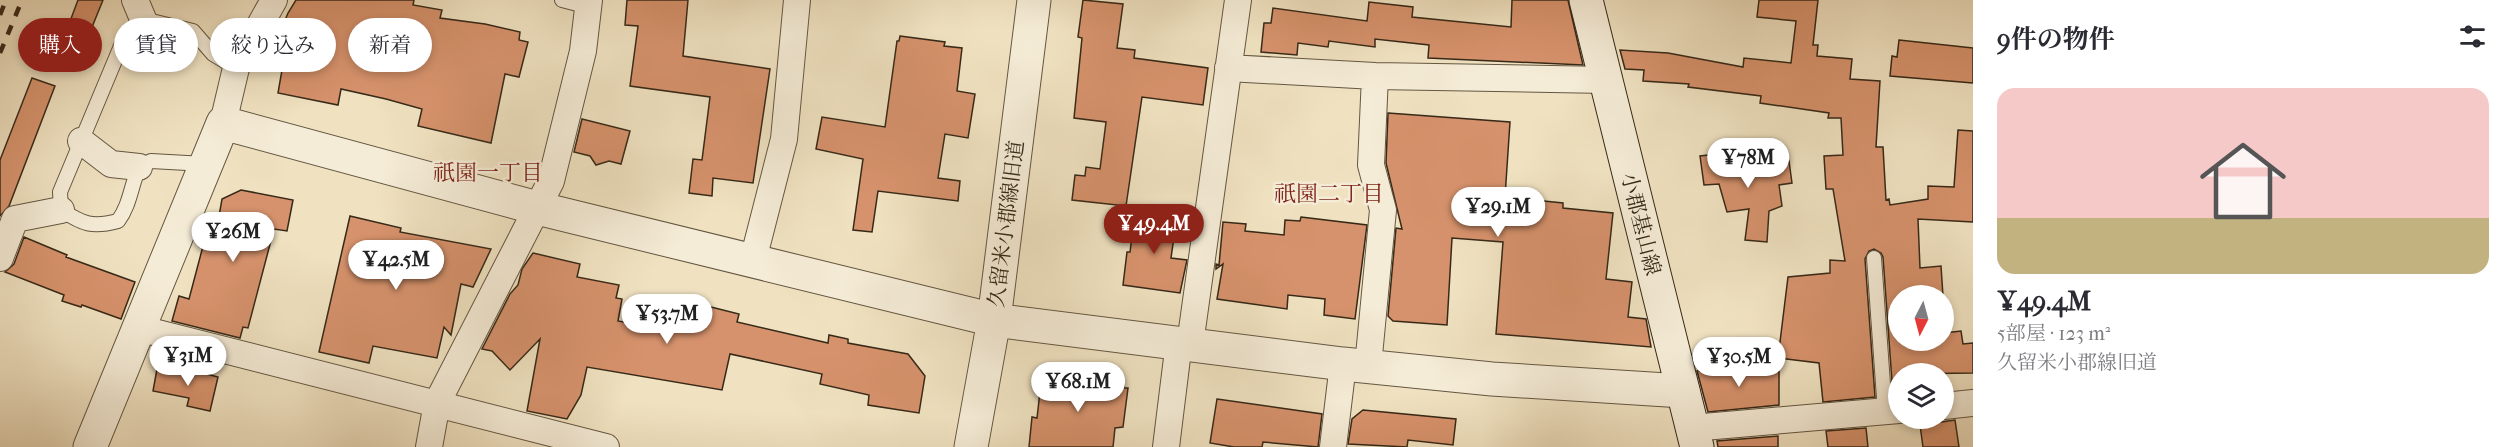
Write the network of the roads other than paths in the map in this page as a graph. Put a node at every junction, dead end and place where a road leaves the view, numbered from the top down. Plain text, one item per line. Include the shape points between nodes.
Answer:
1 (274, 0) edge
2 (562, 0) edge
3 (797, 0) edge
4 (1034, 0) edge
5 (1238, 0) edge
6 (1586, 0) edge
7 (589, 3) edge
8 (139, 9) edge
9 (264, 18) edge
10 (210, 51) edge
11 (1228, 68) junction
12 (235, 72) edge
13 (1374, 76) junction
14 (1605, 80) junction
15 (223, 123) junction
16 (81, 141) junction
17 (205, 164) junction
18 (139, 167) junction
19 (537, 208) junction
20 (61, 210) junction
21 (0, 258) edge
22 (1874, 258) dead end
23 (753, 260) junction
24 (994, 321) junction
25 (138, 328) junction
26 (1185, 343) junction
27 (1355, 365) junction
28 (1888, 377) edge
29 (1683, 391) junction
30 (437, 403) junction
31 (1973, 403) edge
32 (1954, 405) edge
33 (1888, 412) edge
34 (1695, 438) edge
35 (90, 447) edge
36 (429, 447) edge
37 (606, 447) edge
38 (971, 447) edge
39 (1166, 447) edge
40 (1333, 447) edge

1 - 9 street
2 - 7 lane
3 - 23 street via 784,139
4 - 24 street, 久留米小郡線旧道
5 - 11 street
6 - 14 street, 小郡基山線
7 - 19 street via 574,94 551,181
8 - 10 lane via 193,31
8 - 16 lane
11 - 13 street
11 - 26 street
12 - 15 street
13 - 14 street
13 - 27 street via 1371,165 1383,210
14 - 29 street, 小郡基山線
15 - 17 street
15 - 19 street
16 - 18 street via 111,164
16 - 20 lane via 60,192
17 - 18 lane via 151,161
17 - 25 street
18 - 20 lane via 129,191 128,207 118,221 96,226
19 - 23 street
19 - 30 street
20 - 21 street via 15,219
22 - 28 lane
23 - 24 street
24 - 26 street
24 - 38 street, 久留米小郡線旧道
25 - 30 street
25 - 35 street
26 - 27 street
26 - 39 street
27 - 29 street via 1504,380
27 - 40 street
29 - 34 street, 小郡基山線
30 - 36 street
30 - 37 street
31 - 32 street
33 - 34 street

